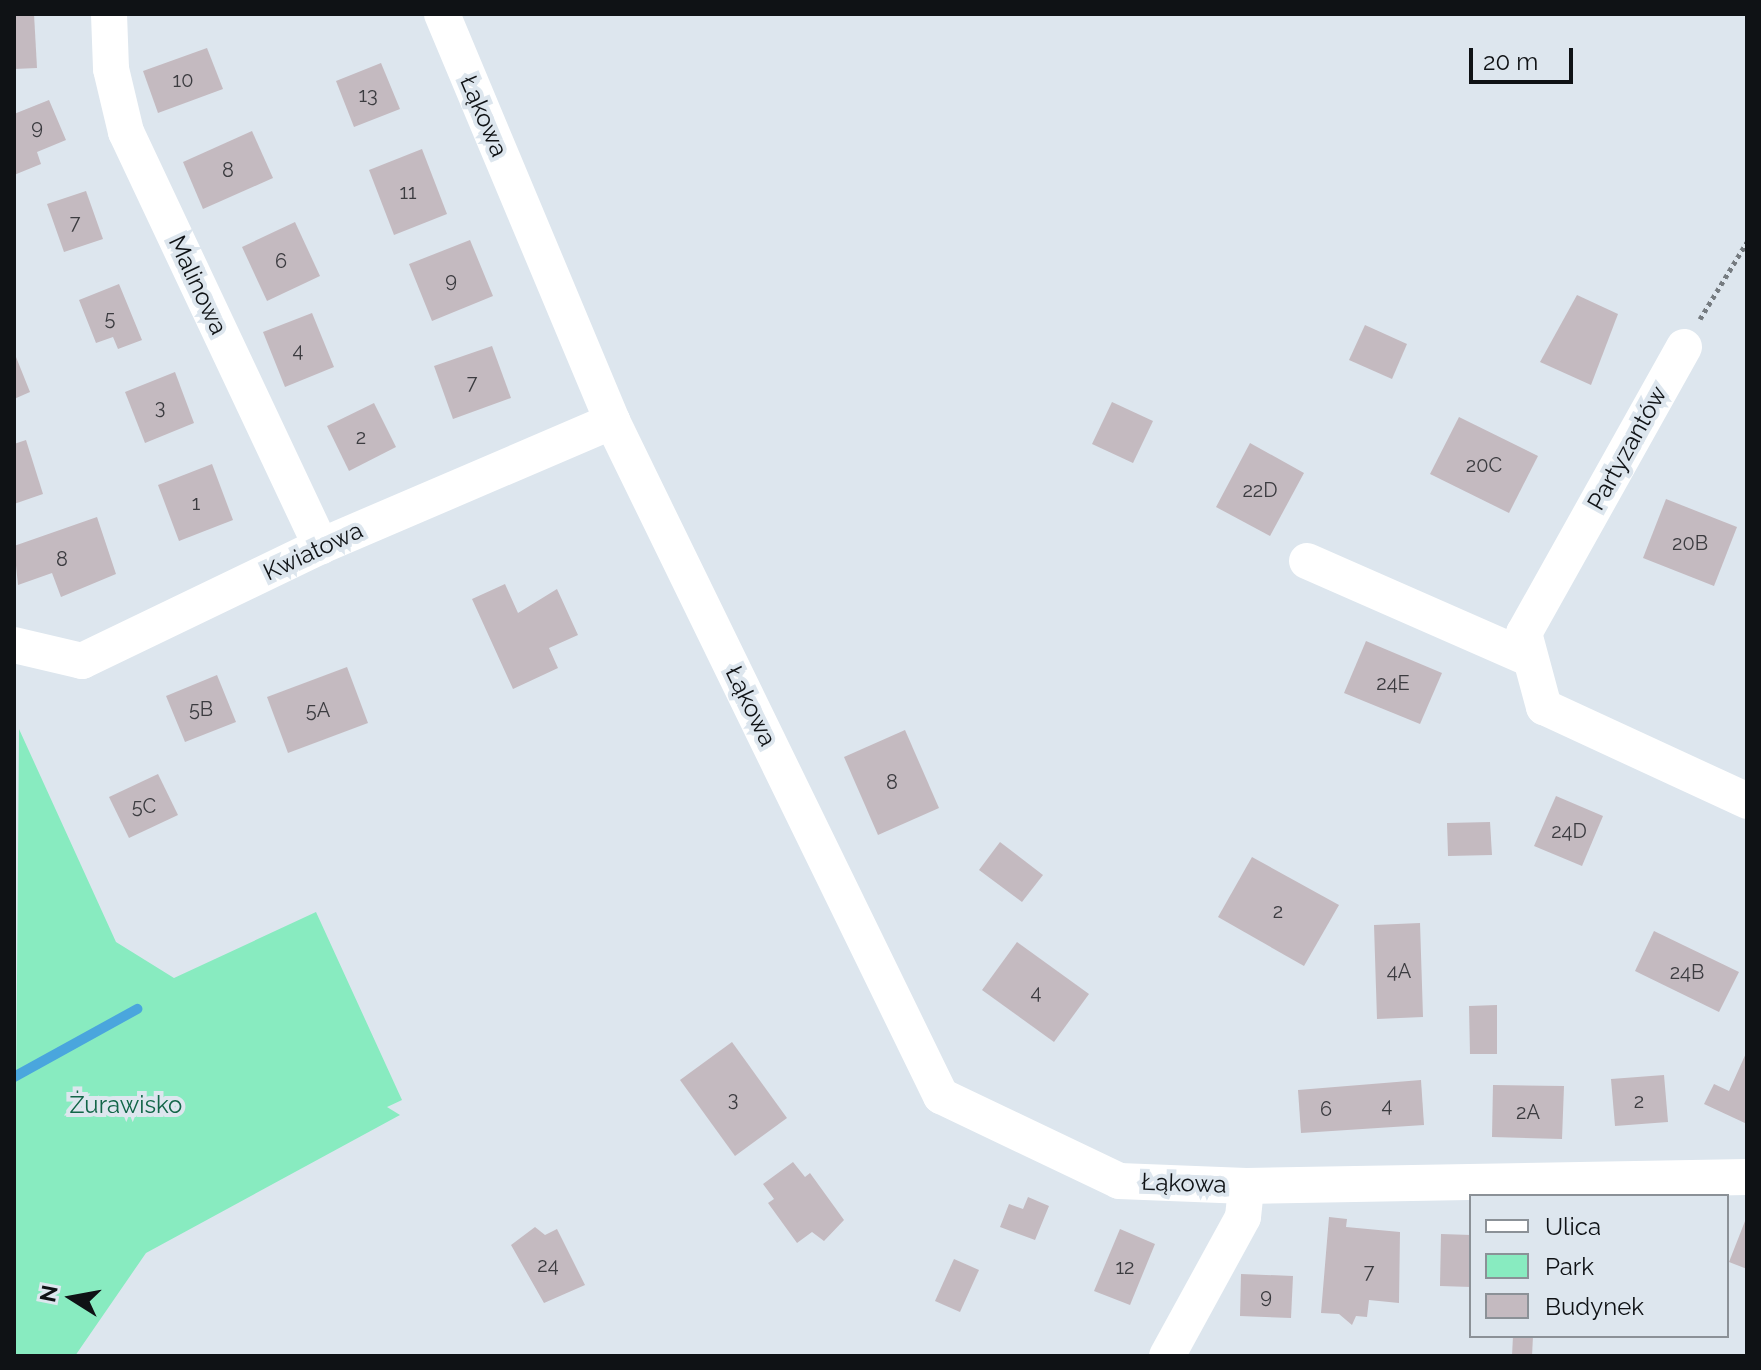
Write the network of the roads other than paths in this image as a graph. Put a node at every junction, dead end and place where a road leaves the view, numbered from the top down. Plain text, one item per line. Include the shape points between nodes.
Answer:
1 (109, 14) edge
2 (442, 14) edge
3 (1684, 347) road end
4 (612, 421) junction
5 (321, 546) junction
6 (1307, 561) dead end
7 (14, 645) edge
8 (1530, 659) junction
9 (1747, 801) edge
10 (1747, 1177) edge
11 (1246, 1186) junction
12 (1167, 1356) edge

1 - 5 street, Malinowa via 111,69 126,132
2 - 4 street, Łąkowa
3 - 8 street, Partyzantów via 1524,633
4 - 5 street, Kwiatowa
4 - 11 street, Łąkowa via 941,1096 1119,1181
5 - 7 street, Kwiatowa via 82,661
6 - 8 street
8 - 9 street, Partyzantów via 1544,707
10 - 11 street, Łąkowa
11 - 12 street via 1243,1217

